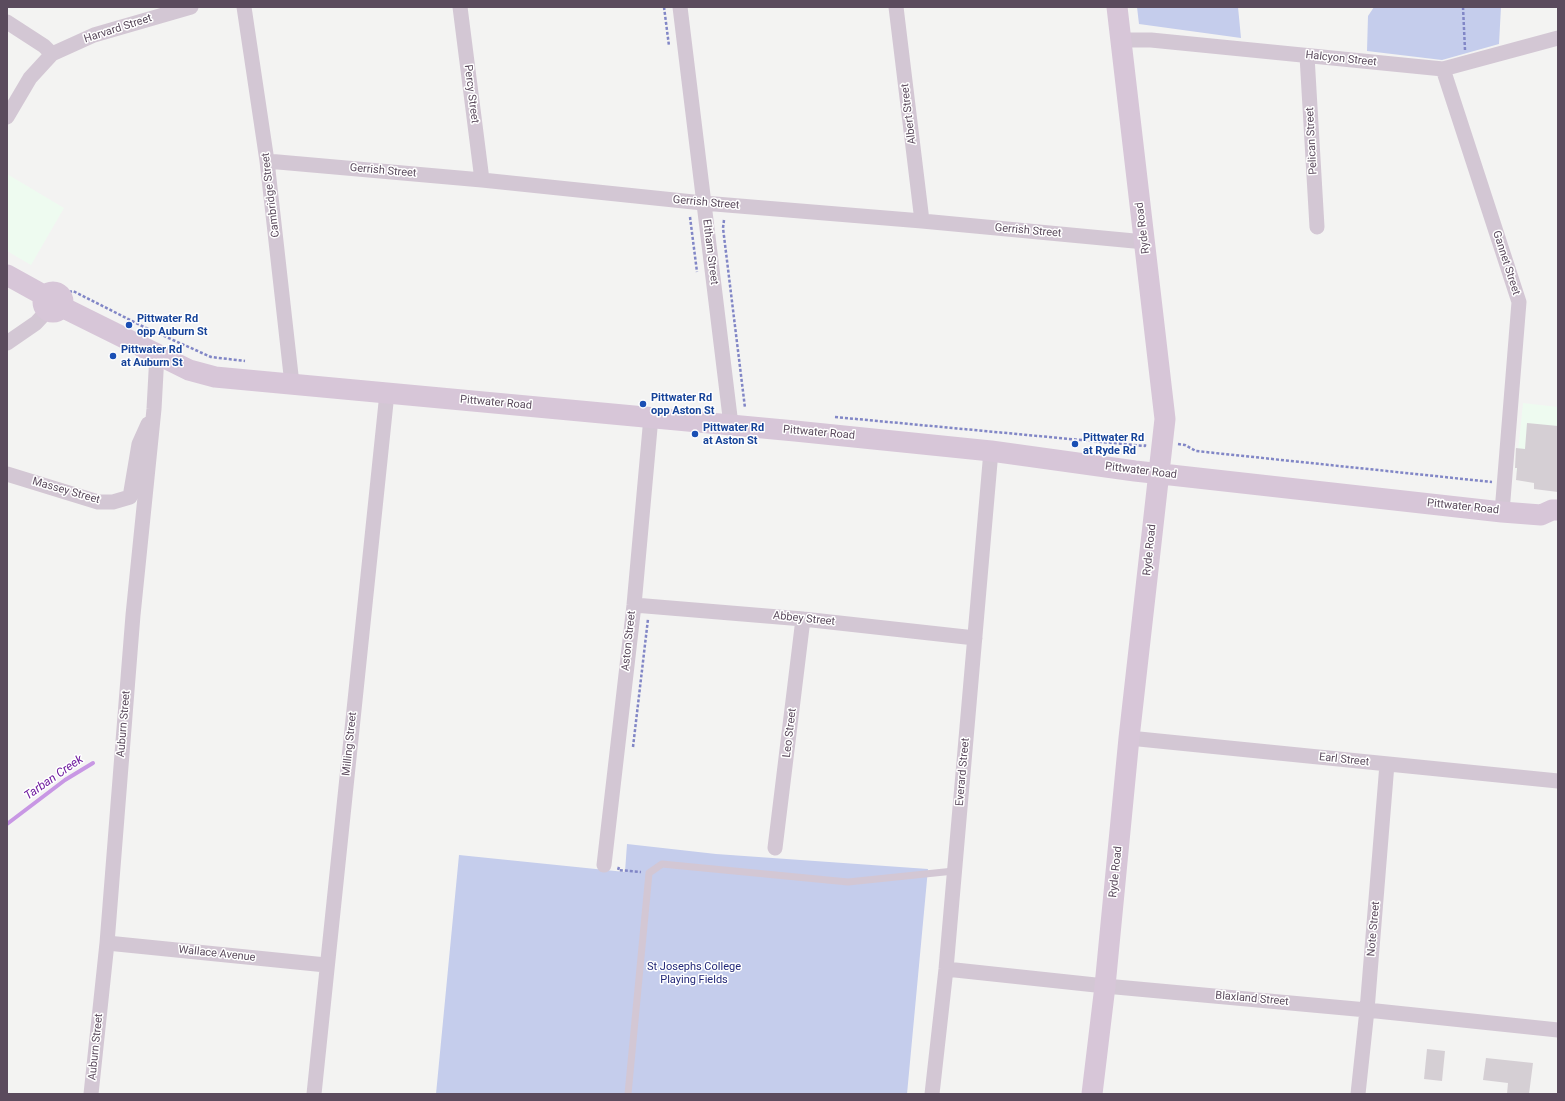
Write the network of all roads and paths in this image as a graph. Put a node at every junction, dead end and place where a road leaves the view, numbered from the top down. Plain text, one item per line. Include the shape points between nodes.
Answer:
1 (191, 7) edge
2 (244, 7) edge
3 (460, 7) edge
4 (680, 7) edge
5 (896, 7) edge
6 (1116, 7) edge
7 (1463, 7) edge
8 (7, 22) edge
9 (1558, 38) edge
10 (1120, 40) junction
11 (52, 54) junction
12 (1307, 56) junction
13 (1466, 63) junction
14 (1443, 69) junction
15 (7, 117) edge
16 (267, 161) junction
17 (482, 180) junction
18 (703, 204) junction
19 (724, 220) dead end
20 (922, 221) junction
21 (1318, 227) dead end
22 (1145, 242) junction
23 (7, 275) edge
24 (54, 302) junction
25 (7, 343) edge
26 (157, 354) junction
27 (246, 362) dead end
28 (292, 384) junction
29 (387, 393) junction
30 (744, 408) dead end
31 (154, 409) junction
32 (832, 416) dead end
33 (651, 417) junction
34 (731, 425) junction
35 (1185, 445) dead end
36 (1144, 446) dead end
37 (991, 451) junction
38 (1160, 473) junction
39 (7, 474) edge
40 (1504, 483) junction
41 (1502, 512) junction
42 (1552, 516) edge
43 (634, 605) junction
44 (802, 619) junction
45 (975, 638) junction
46 (1129, 738) junction
47 (1387, 764) junction
48 (1558, 781) edge
49 (775, 848) dead end
50 (604, 865) dead end
51 (618, 870) dead end
52 (954, 871) junction
53 (649, 873) junction
54 (107, 943) junction
55 (326, 965) junction
56 (946, 969) junction
57 (1105, 986) junction
58 (1367, 1010) junction
59 (1558, 1030) edge
60 (91, 1094) edge
61 (314, 1094) edge
62 (628, 1094) edge
63 (932, 1094) edge
64 (1092, 1094) edge
65 (1358, 1094) edge

1 - 11 street, Harvard Street via 94,35
2 - 16 street, Cambridge Street
3 - 17 street, Percy Street
4 - 18 street, Eltham Street
5 - 20 street, Albert Street
6 - 10 main road, Ryde Road
7 - 13 path
8 - 11 street
9 - 13 street, Halcyon Street
10 - 12 street, Halcyon Street via 1152,40
10 - 22 main road, Ryde Road
11 - 15 street, Harvard Street via 30,78
12 - 14 street, Halcyon Street
12 - 21 street, Pelican Street
13 - 14 street, Halcyon Street
14 - 40 street, Gannet Street via 1519,302
16 - 17 street, Gerrish Street
16 - 28 street, Cambridge Street
17 - 18 street, Gerrish Street
18 - 20 street, Gerrish Street
18 - 34 street, Eltham Street
19 - 30 path, Eltham Street
20 - 22 street, Gerrish Street
22 - 38 main road, Ryde Road via 1165,419
23 - 24 main road, Pittwater Road
24 - 25 street via 36,323
24 - 26 main road, Pittwater Road
24 - 27 path via 72,291 210,357
26 - 28 main road, Pittwater Road via 189,370 215,377
26 - 31 street, Auburn Street
28 - 29 main road, Pittwater Road
29 - 33 main road, Pittwater Road
29 - 55 street, Milling Street
31 - 39 street, Massey Street via 139,444 130,497 113,502 98,502
31 - 54 street, Auburn Street via 133,615
32 - 36 path
33 - 34 main road, Pittwater Road
33 - 43 street, Aston Street
34 - 37 main road, Pittwater Road
35 - 40 path via 1196,452
37 - 38 main road, Pittwater Road
37 - 45 street, Everard Street
38 - 41 main road, Pittwater Road
38 - 46 main road, Ryde Road
40 - 41 street, Gannet Street
41 - 42 main road, Pittwater Road
43 - 44 street, Abbey Street
43 - 50 street, Aston Street
44 - 45 street, Abbey Street
44 - 49 street, Leo Street
45 - 52 street, Everard Street
46 - 47 street, Earl Street
46 - 57 main road, Ryde Road
47 - 48 street, Earl Street
47 - 58 street, Note Street
51 - 53 path
52 - 53 lane via 848,882 662,864
52 - 56 street, Everard Street
53 - 62 lane
54 - 55 street, Wallace Avenue
54 - 60 street, Auburn Street
55 - 61 street, Milling Street
56 - 57 street, Blaxland Street
56 - 63 street, Everard Street
57 - 58 street, Blaxland Street
57 - 64 main road, Ryde Road
58 - 59 street, Blaxland Street
58 - 65 street, Note Street

